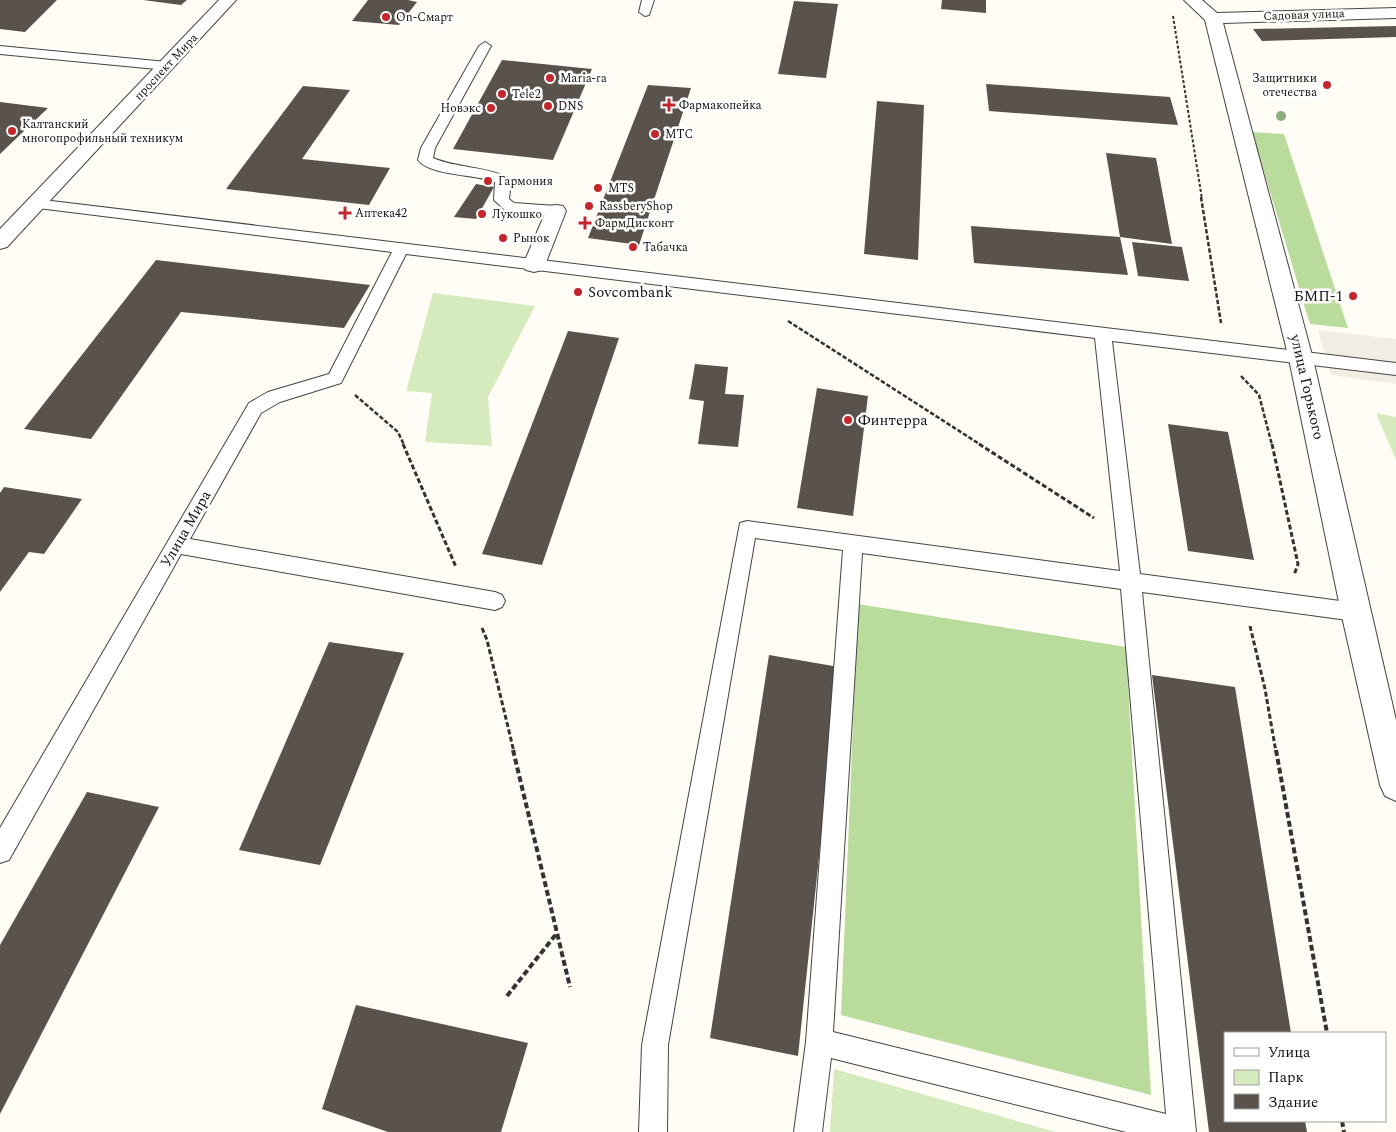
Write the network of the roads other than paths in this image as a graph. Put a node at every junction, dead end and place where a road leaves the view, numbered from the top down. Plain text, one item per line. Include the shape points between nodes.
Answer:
1 (228, 0) edge
2 (648, 0) edge
3 (1192, 0) edge
4 (645, 12) dead end
5 (1396, 13) edge
6 (1213, 18) junction
7 (485, 46) dead end
8 (0, 50) edge
9 (167, 66) junction
10 (35, 204) junction
11 (556, 211) joint
12 (0, 242) edge
13 (401, 249) junction
14 (534, 265) junction
15 (1103, 334) junction
16 (1301, 359) junction
17 (1396, 369) edge
18 (853, 544) junction
19 (177, 545) junction
20 (1131, 582) junction
21 (495, 601) dead end
22 (1354, 612) junction
23 (1396, 785) edge
24 (0, 851) edge
25 (819, 1042) junction
26 (653, 1132) edge
27 (808, 1132) edge
28 (1182, 1132) edge

1 - 9 street, проспект Мира
2 - 4 lane
3 - 6 street
5 - 6 street, Садовая улица
6 - 16 street, улица Горького
7 - 11 lane via 424,160 449,170 491,174 502,180 501,200 510,207
8 - 9 lane
9 - 10 street, проспект Мира
10 - 12 street, проспект Мира
10 - 13 lane
11 - 14 street
13 - 14 lane
13 - 19 lane, Улица Мира via 335,378 317,386 269,397 255,408
14 - 15 lane
15 - 16 lane
15 - 20 lane
16 - 17 lane
16 - 22 street, улица Горького
18 - 20 lane
18 - 25 lane
18 - 26 lane via 747,529 655,1045
19 - 21 lane
19 - 24 lane, Улица Мира
20 - 22 lane
20 - 28 lane
22 - 23 street, улица Горького
25 - 27 lane
25 - 28 lane

